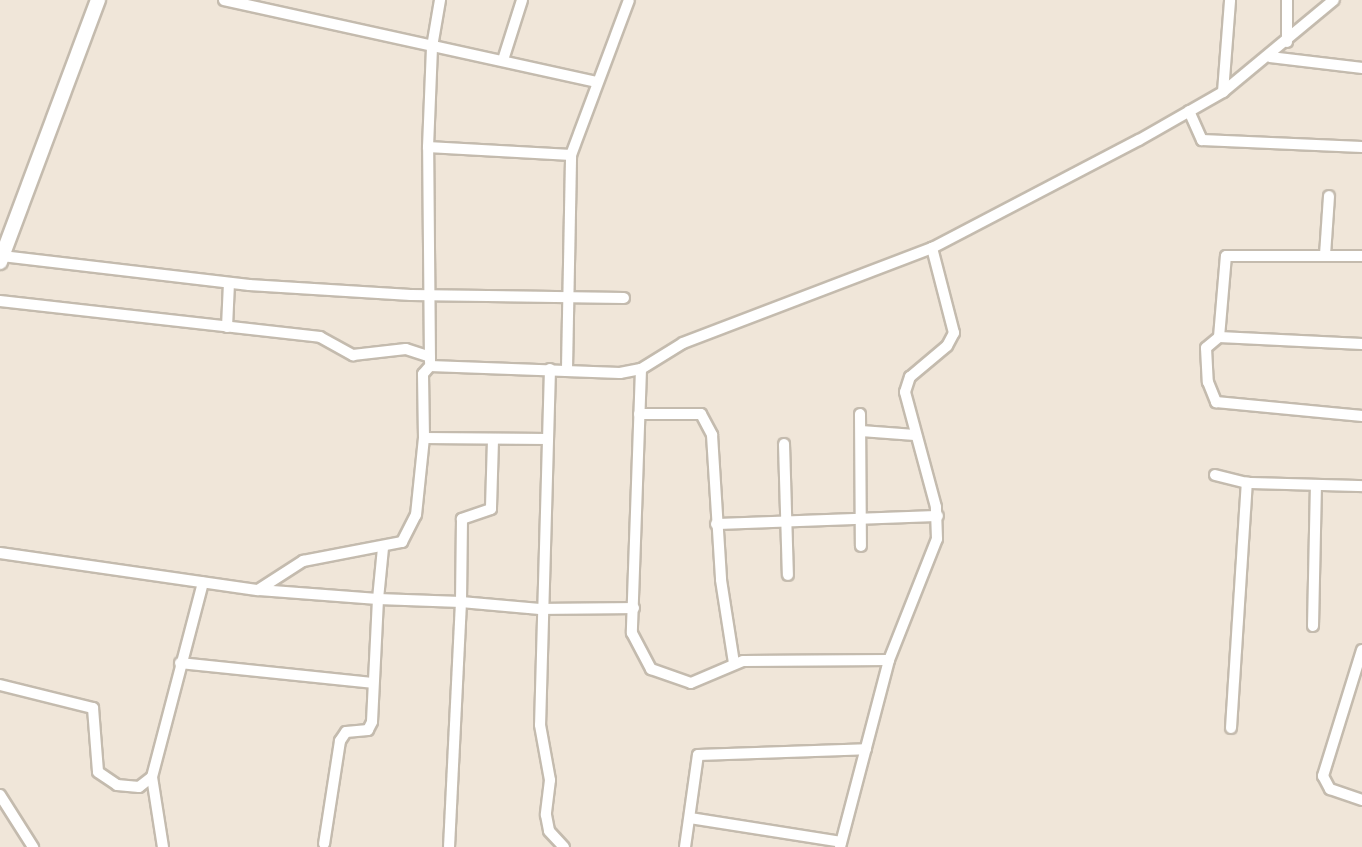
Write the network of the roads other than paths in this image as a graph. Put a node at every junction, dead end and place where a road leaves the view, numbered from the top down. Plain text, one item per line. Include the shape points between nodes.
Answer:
1 (98, 0) edge
2 (224, 0) edge
3 (440, 0) edge
4 (522, 0) edge
5 (629, 0) edge
6 (1230, 0) edge
7 (1287, 0) edge
8 (1334, 0) edge
9 (1287, 42) junction
10 (432, 47) junction
11 (1270, 57) junction
12 (503, 60) junction
13 (1362, 68) edge
14 (596, 82) junction
15 (1223, 92) junction
16 (1189, 111) junction
17 (428, 147) junction
18 (1362, 147) edge
19 (571, 155) junction
20 (1329, 196) dead end
21 (932, 248) junction
22 (1325, 255) junction
23 (1362, 256) edge
24 (1, 259) edge
25 (229, 283) junction
26 (430, 296) junction
27 (566, 296) junction
28 (624, 298) dead end
29 (0, 302) edge
30 (227, 327) junction
31 (1219, 337) junction
32 (1362, 344) edge
33 (430, 361) junction
34 (567, 368) junction
35 (550, 369) junction
36 (641, 369) junction
37 (639, 414) junction
38 (860, 414) dead end
39 (1362, 416) edge
40 (861, 431) junction
41 (915, 435) junction
42 (424, 438) junction
43 (548, 439) junction
44 (493, 440) junction
45 (784, 444) dead end
46 (1215, 475) dead end
47 (1247, 483) junction
48 (1316, 485) junction
49 (1362, 486) edge
50 (938, 516) junction
51 (861, 519) junction
52 (786, 522) junction
53 (716, 524) junction
54 (861, 546) dead end
55 (382, 548) junction
56 (0, 553) edge
57 (788, 575) dead end
58 (203, 583) junction
59 (258, 590) junction
60 (378, 599) junction
61 (461, 602) junction
62 (540, 609) junction
63 (634, 609) junction
64 (1313, 626) dead end
65 (1362, 651) edge
66 (889, 660) junction
67 (180, 663) junction
68 (734, 663) junction
69 (372, 683) junction
70 (0, 685) edge
71 (1231, 728) dead end
72 (866, 749) junction
73 (152, 777) junction
74 (0, 795) edge
75 (1362, 800) edge
76 (690, 818) junction
77 (324, 844) dead end
78 (841, 845) edge
79 (33, 847) edge
80 (163, 847) edge
81 (449, 847) edge
82 (564, 847) edge
83 (685, 847) edge

1 - 24 street
2 - 10 street
3 - 10 street
4 - 12 street
5 - 14 street
6 - 15 street
7 - 9 street
8 - 9 street
9 - 11 street
10 - 12 street
10 - 17 street
11 - 13 street
11 - 15 street
12 - 14 street
14 - 19 street
15 - 16 street
16 - 18 street via 1202,140
16 - 21 street
17 - 19 street
17 - 26 street
19 - 27 street
20 - 22 street
21 - 36 street via 683,343
21 - 41 street via 954,333 905,387
22 - 23 street
22 - 31 street via 1226,256
24 - 25 street
25 - 26 street
25 - 30 street
26 - 27 street
26 - 33 street
27 - 28 street
27 - 34 street
29 - 30 street
30 - 33 street via 320,337 353,355 406,349
31 - 32 street
31 - 39 street via 1206,348 1208,382 1216,402
33 - 35 street
33 - 42 street via 423,374
34 - 35 street
34 - 36 street via 620,373
35 - 43 street
36 - 37 street
37 - 53 street via 701,414 712,435
37 - 63 street
38 - 40 street
40 - 41 street
40 - 51 street
41 - 50 street
42 - 44 street
42 - 55 street via 410,533 402,542
43 - 44 street
43 - 62 street
44 - 61 street via 491,509 462,519
45 - 52 street
46 - 47 street
47 - 48 street
47 - 71 street
48 - 49 street
48 - 64 street
50 - 51 street
50 - 66 street via 937,539
51 - 52 street
51 - 54 street
52 - 53 street
52 - 57 street
53 - 68 street
55 - 59 street via 303,561
55 - 60 street
56 - 58 street
58 - 59 street
58 - 67 street
59 - 60 street
60 - 61 street
60 - 69 street
61 - 62 street
61 - 81 street
62 - 63 street
62 - 82 street via 540,737 550,780 546,815 549,831
63 - 68 street via 632,633 651,669 662,677 701,681
65 - 75 street via 1323,776 1330,789
66 - 68 street
66 - 72 street
67 - 69 street
67 - 73 street
69 - 77 street via 371,727 346,732 340,741
70 - 73 street via 88,705 95,718 98,772 128,788
72 - 76 street via 702,753 695,759
72 - 78 street
73 - 80 street
74 - 79 street
76 - 78 street
76 - 83 street

